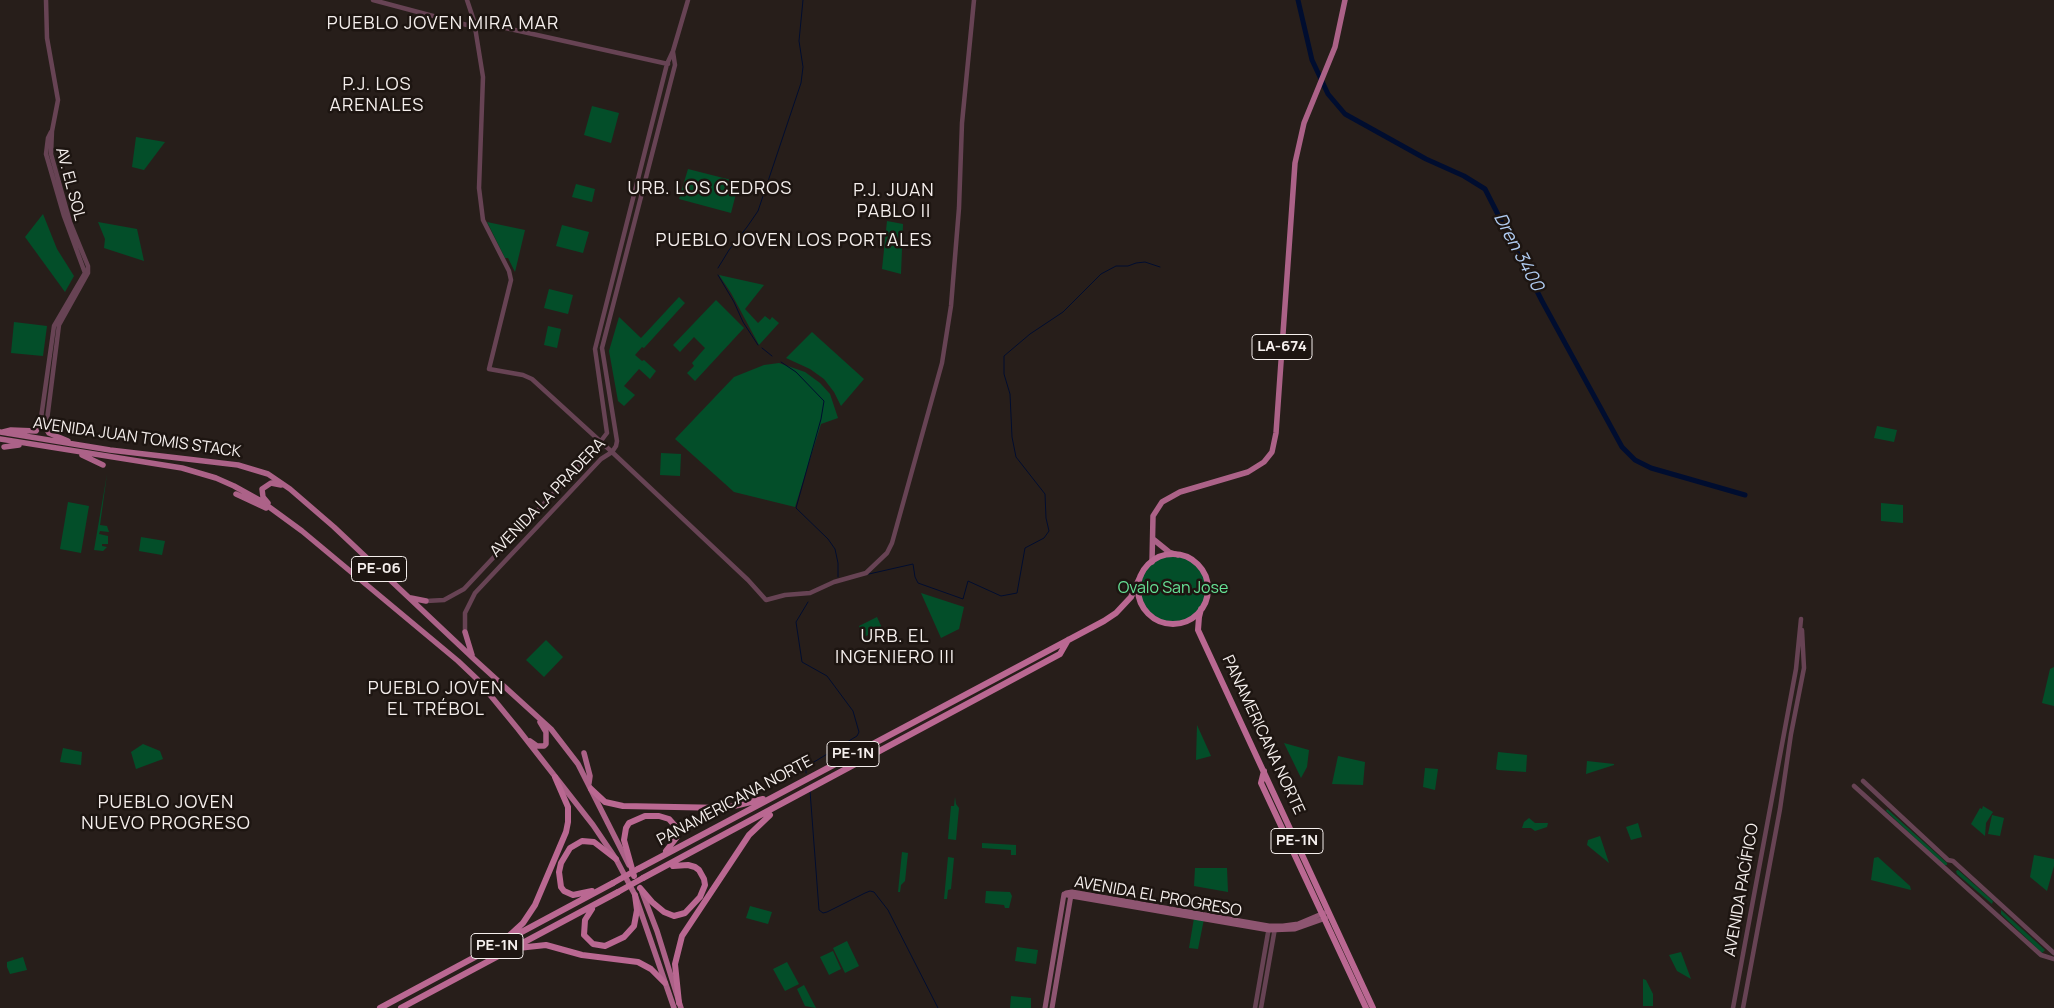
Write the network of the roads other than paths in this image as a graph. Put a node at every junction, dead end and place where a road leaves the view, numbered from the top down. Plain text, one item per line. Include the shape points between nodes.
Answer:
1 (46, 0) edge
2 (373, 0) edge
3 (467, 0) edge
4 (688, 0) edge
5 (974, 0) edge
6 (1345, 0) edge
7 (474, 21) junction
8 (673, 51) junction
9 (667, 64) junction
10 (675, 65) junction
11 (43, 427) junction
12 (0, 433) edge
13 (607, 433) junction
14 (616, 433) junction
15 (601, 442) junction
16 (72, 443) junction
17 (4, 447) dead end
18 (52, 448) junction
19 (65, 450) junction
20 (612, 452) junction
21 (103, 465) dead end
22 (578, 467) junction
23 (586, 475) junction
24 (290, 489) junction
25 (236, 494) dead end
26 (282, 516) junction
27 (1153, 539) junction
28 (1178, 555) junction
29 (1152, 562) junction
30 (1141, 575) junction
31 (410, 598) junction
32 (426, 601) joint
33 (1202, 610) junction
34 (465, 632) joint
35 (1068, 640) junction
36 (474, 659) junction
37 (529, 708) junction
38 (518, 729) junction
39 (584, 752) dead end
40 (1264, 771) junction
41 (555, 777) junction
42 (1863, 782) dead end
43 (1854, 786) dead end
44 (590, 787) junction
45 (779, 794) junction
46 (781, 806) junction
47 (661, 856) junction
48 (616, 859) junction
49 (666, 867) junction
50 (634, 876) junction
51 (640, 888) junction
52 (603, 889) junction
53 (1071, 894) junction
54 (635, 895) junction
55 (596, 904) junction
56 (1327, 914) junction
57 (1272, 928) junction
58 (501, 944) junction
59 (514, 948) junction
60 (2054, 953) edge
61 (2054, 959) edge
62 (665, 983) junction
63 (678, 1006) edge
64 (380, 1008) edge
65 (401, 1008) edge
66 (1045, 1008) edge
67 (1052, 1008) edge
68 (1255, 1008) edge
69 (1261, 1008) edge
70 (1366, 1008) edge
71 (1373, 1008) edge
72 (1733, 1008) edge
73 (1743, 1008) edge

1 - 11 street, AV. EL SOL via 47,38 58,100 46,154 85,273 54,326
2 - 7 street via 467,25
3 - 7 street
4 - 8 street, AVENIDA LA PRADERA
5 - 20 street via 962,123 951,300 942,363 887,553 866,572 810,593 766,600
6 - 27 main road, LA-674 via 1339,32 1304,123 1295,163 1272,452 1264,462 1248,472 1168,497 1153,516
7 - 9 street
7 - 15 street via 483,77 479,188 483,220 511,280 489,369 532,379
8 - 9 street, AVENIDA LA PRADERA
8 - 10 street, AVENIDA LA PRADERA
9 - 10 street
9 - 13 street, AVENIDA LA PRADERA via 594,349
10 - 14 street, AVENIDA LA PRADERA via 602,348
11 - 12 main road via 36,431
11 - 16 main road
12 - 16 main road, AVENIDA JUAN TOMIS STACK / PE-06
12 - 18 main road, AVENIDA JUAN TOMIS STACK / PE-06
13 - 14 street
13 - 15 street, AVENIDA LA PRADERA
14 - 20 street, AVENIDA LA PRADERA via 617,442
15 - 20 street
15 - 22 street, AVENIDA LA PRADERA
16 - 24 main road, AVENIDA JUAN TOMIS STACK / PE-06 via 238,464 268,474
17 - 18 main road
18 - 19 main road, AVENIDA JUAN TOMIS STACK / PE-06
19 - 21 main road
19 - 26 main road, AVENIDA JUAN TOMIS STACK / PE-06 via 200,473 248,493
20 - 23 street, AVENIDA LA PRADERA
22 - 23 street
22 - 32 street, AVENIDA LA PRADERA via 464,589 444,600
23 - 34 street, AVENIDA LA PRADERA via 475,593 465,613
24 - 26 main road via 272,483 262,489 265,500
24 - 31 main road, AVENIDA JUAN TOMIS STACK / PE-06
25 - 26 main road
26 - 38 main road, AVENIDA JUAN TOMIS STACK / PE-06 via 477,678
27 - 28 main road
27 - 29 main road, LA-674
28 - 29 highway via 1167,555
28 - 33 highway, PE-1N via 1196,563 1206,579 1207,598
29 - 30 highway, PE-1N
30 - 33 highway via 1138,587 1140,600 1155,620 1180,624
30 - 35 highway, PANAMERICANA NORTE / PE-1N via 1131,597 1116,613
31 - 32 main road, PE-06
31 - 36 main road, AVENIDA JUAN TOMIS STACK / PE-06
33 - 40 highway, PANAMERICANA NORTE / PE-1N via 1198,630
34 - 36 main road, PE-06
35 - 45 highway, PANAMERICANA NORTE / PE-1N
35 - 46 highway, PANAMERICANA NORTE / PE-1N via 1060,654
36 - 37 main road, AVENIDA JUAN TOMIS STACK / PE-06
37 - 38 main road via 546,732 546,744 537,746
37 - 44 main road, AVENIDA JUAN TOMIS STACK / PE-06 via 566,747
38 - 41 main road, AVENIDA JUAN TOMIS STACK / PE-06
39 - 44 main road
40 - 56 highway, PANAMERICANA NORTE / PE-1N
40 - 56 highway, PANAMERICANA NORTE / PE-1N via 1261,783
41 - 48 main road, AVENIDA JUAN TOMIS STACK / PE-06
41 - 58 highway via 568,807 566,832 535,905 523,923
42 - 60 street
43 - 61 street via 2042,955
44 - 45 highway via 605,802 631,807 726,808
44 - 50 main road, AVENIDA JUAN TOMIS STACK / PE-06
45 - 47 highway, PANAMERICANA NORTE / PE-1N
46 - 49 highway, PANAMERICANA NORTE / PE-1N
46 - 63 highway via 749,835 682,936 675,964
47 - 50 highway via 677,837 673,823 652,816 634,820 626,828 624,840
47 - 52 highway, PANAMERICANA NORTE / PE-1N, bridge
48 - 52 highway via 594,842 582,842 570,848 561,863 559,881 564,891 579,895
48 - 54 main road, AVENIDA JUAN TOMIS STACK / PE-06
49 - 51 highway via 688,865 702,874 703,890 690,909 680,915 669,915
49 - 55 highway, PANAMERICANA NORTE / PE-1N, bridge
50 - 51 main road, AVENIDA JUAN TOMIS STACK / PE-06
51 - 63 main road, AVENIDA JUAN TOMIS STACK via 657,931
52 - 58 highway, PANAMERICANA NORTE / PE-1N
53 - 57 main road, AVENIDA EL PROGRESO
53 - 66 main road, AVENIDA EL PROGRESO via 1064,894
53 - 67 main road
54 - 55 highway via 634,926 624,937 606,946 593,944 584,935 587,914
54 - 62 main road, AVENIDA JUAN TOMIS STACK
55 - 59 highway, PANAMERICANA NORTE / PE-1N
56 - 57 main road, AVENIDA EL PROGRESO via 1298,924
56 - 70 highway, PANAMERICANA NORTE / PE-1N
56 - 71 highway, PANAMERICANA NORTE / PE-1N
57 - 68 street
57 - 69 street
58 - 64 highway, PANAMERICANA NORTE / PE-1N
59 - 62 highway via 546,945 582,955 638,962
59 - 65 highway, PANAMERICANA NORTE / PE-1N
62 - 63 main road, AVENIDA JUAN TOMIS STACK
72 - 73 street, AVENIDA PACÍFICO via 1796,669 1801,619 1804,668

